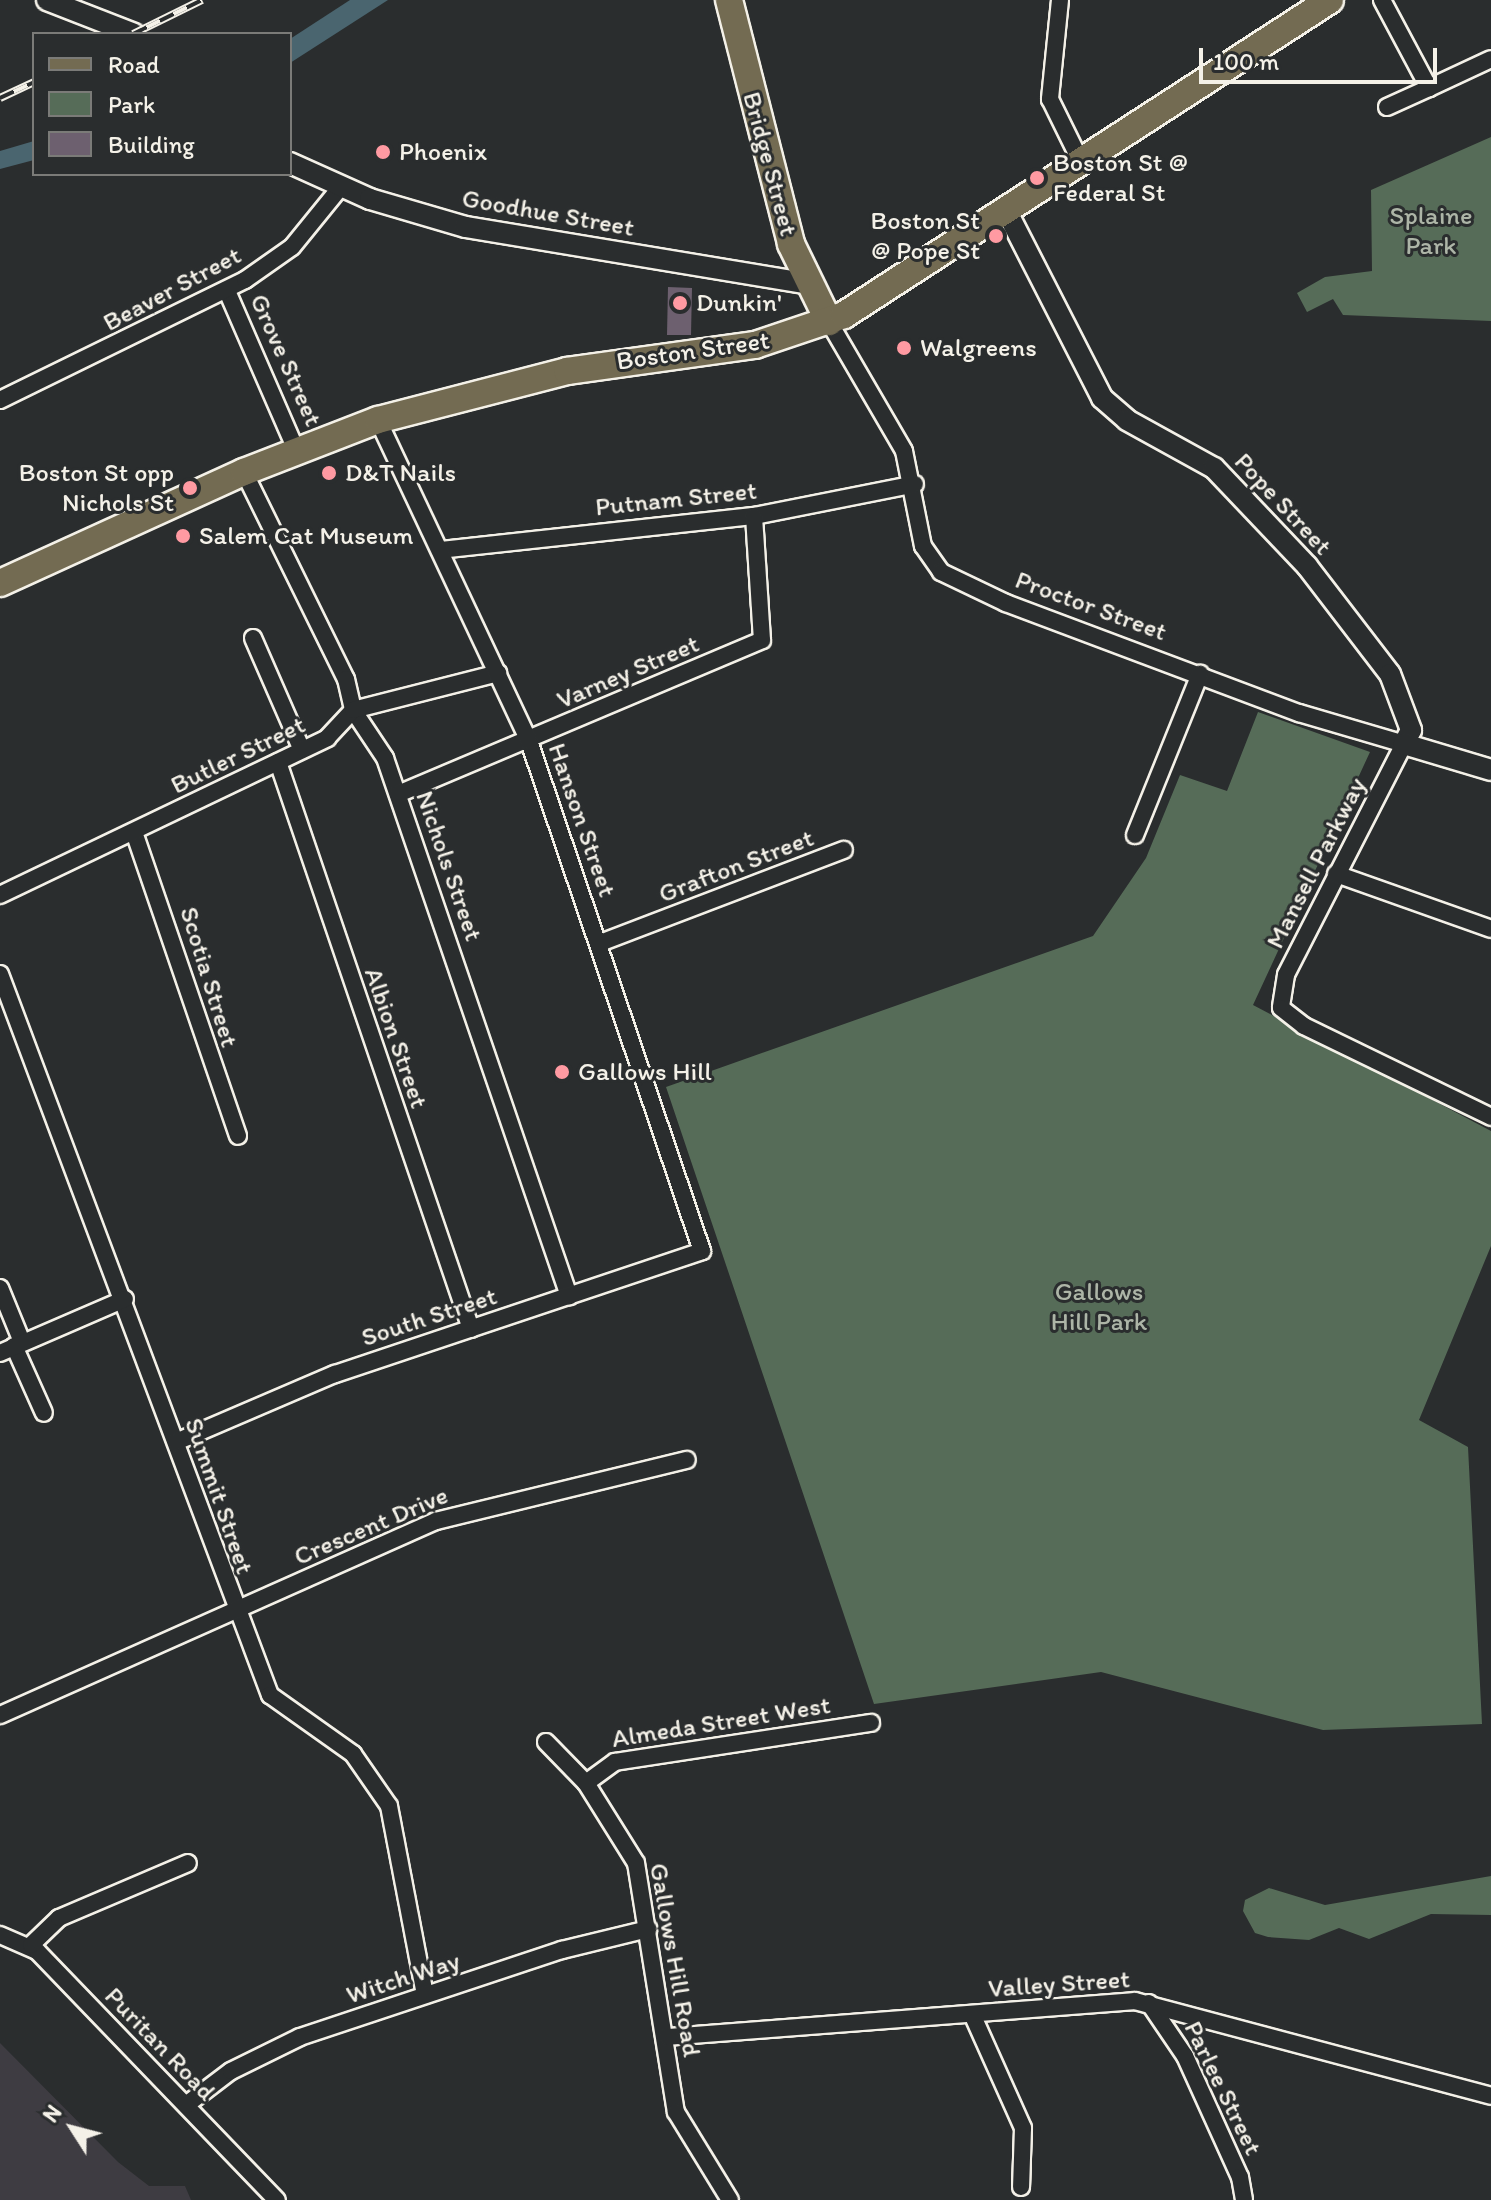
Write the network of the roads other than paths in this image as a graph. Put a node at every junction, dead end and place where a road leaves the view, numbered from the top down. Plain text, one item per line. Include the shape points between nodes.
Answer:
1 (47, 0) edge
2 (729, 0) edge
3 (1060, 0) edge
4 (1382, 0) edge
5 (1318, 3) edge
6 (129, 32) edge
7 (1491, 59) edge
8 (1429, 88) junction
9 (1387, 107) dead end
10 (1079, 158) junction
11 (292, 164) edge
12 (340, 188) junction
13 (1006, 210) junction
14 (805, 283) junction
15 (227, 291) junction
16 (829, 322) junction
17 (0, 400) edge
18 (378, 420) junction
19 (296, 450) junction
20 (244, 472) junction
21 (915, 484) junction
22 (754, 516) junction
23 (440, 550) junction
24 (0, 583) edge
25 (253, 638) dead end
26 (498, 673) junction
27 (1200, 674) junction
28 (353, 710) junction
29 (529, 741) junction
30 (1404, 744) junction
31 (302, 750) junction
32 (278, 762) junction
33 (1491, 770) edge
34 (398, 794) junction
35 (134, 832) junction
36 (1135, 835) dead end
37 (844, 850) dead end
38 (1336, 874) junction
39 (0, 895) edge
40 (1491, 929) edge
41 (600, 943) junction
42 (0, 974) edge
43 (1491, 1117) edge
44 (238, 1136) dead end
45 (702, 1251) joint
46 (0, 1288) edge
47 (569, 1296) junction
48 (125, 1299) junction
49 (471, 1329) junction
50 (12, 1347) edge
51 (44, 1413) dead end
52 (176, 1442) junction
53 (687, 1460) dead end
54 (234, 1613) junction
55 (0, 1715) edge
56 (871, 1723) dead end
57 (546, 1742) dead end
58 (586, 1783) junction
59 (188, 1863) dead end
60 (648, 1929) junction
61 (0, 1935) edge
62 (31, 1945) junction
63 (425, 1995) junction
64 (1149, 2003) junction
65 (972, 2014) junction
66 (667, 2037) junction
67 (1491, 2096) edge
68 (186, 2105) junction
69 (1021, 2187) dead end
70 (277, 2200) edge
71 (730, 2200) edge
72 (1244, 2200) edge

1 - 6 street
2 - 14 main road, Bridge Street
3 - 10 street via 1050,99
4 - 8 street
5 - 10 main road, Boston Street
7 - 8 street
8 - 9 street
10 - 13 main road, Boston Street
11 - 12 street, Goodhue Street
12 - 14 street, Goodhue Street via 466,227
12 - 15 street, Beaver Street via 292,247
13 - 16 main road, Boston Street via 882,294
13 - 30 street, Pope Street via 1102,398 1127,420 1214,468 1307,566 1390,674 1411,730
14 - 16 main road, Bridge Street
15 - 17 street, Beaver Street
15 - 19 street, Grove Street
16 - 18 main road, Boston Street via 755,345 567,371
16 - 21 street, Proctor Street via 904,451
18 - 19 main road, Boston Street
18 - 23 street, Hanson Street
19 - 20 main road, Boston Street
20 - 24 main road, Boston Street
20 - 28 street, Nichols Street via 346,679
21 - 22 street, Putnam Street
21 - 27 street, Proctor Street via 923,546 941,572 1006,603
22 - 23 street, Putnam Street
22 - 29 street, Varney Street via 762,640
23 - 26 street, Hanson Street
25 - 31 street
26 - 28 street
26 - 29 street, Hanson Street
27 - 30 street, Proctor Street
27 - 36 street
28 - 31 street, Butler Street via 327,738
28 - 34 street, Nichols Street via 381,749
29 - 34 street, Varney Street
29 - 41 street, Hanson Street
30 - 33 street, Proctor Street
30 - 38 street, Mansell Parkway
31 - 32 street, Butler Street
32 - 35 street, Butler Street
32 - 49 street, Albion Street
34 - 47 street, Nichols Street
35 - 39 street, Butler Street
35 - 44 street, Scotia Street
37 - 41 street, Grafton Street
38 - 40 street
38 - 43 street, Mansell Parkway via 1286,975 1281,1006 1304,1026
41 - 45 street, Hanson Street
42 - 48 street, Summit Street
45 - 47 street, South Street
46 - 50 street
47 - 49 street, South Street
48 - 50 street
48 - 52 street, Summit Street
49 - 52 street, South Street via 287,1392
50 - 51 street
52 - 54 street, Summit Street
53 - 54 street, Crescent Drive via 448,1517
54 - 55 street, Crescent Drive
54 - 63 street, Summit Street via 277,1705 353,1754 389,1806
56 - 58 street, Almeda Street West via 615,1762
57 - 58 street, Gallows Hill Road
58 - 60 street, Gallows Hill Road via 636,1863
59 - 62 street via 59,1918
60 - 63 street, Witch Way
60 - 66 street, Gallows Hill Road
61 - 62 street, Puritan Road
62 - 68 street, Puritan Road
63 - 68 street, Witch Way via 276,2047
64 - 65 street, Valley Street
64 - 67 street, Valley Street
64 - 72 street, Parlee Street via 1185,2056 1240,2177
65 - 66 street, Valley Street
65 - 69 street via 1023,2128
66 - 71 street, Gallows Hill Road via 676,2112
68 - 70 street, Puritan Road

